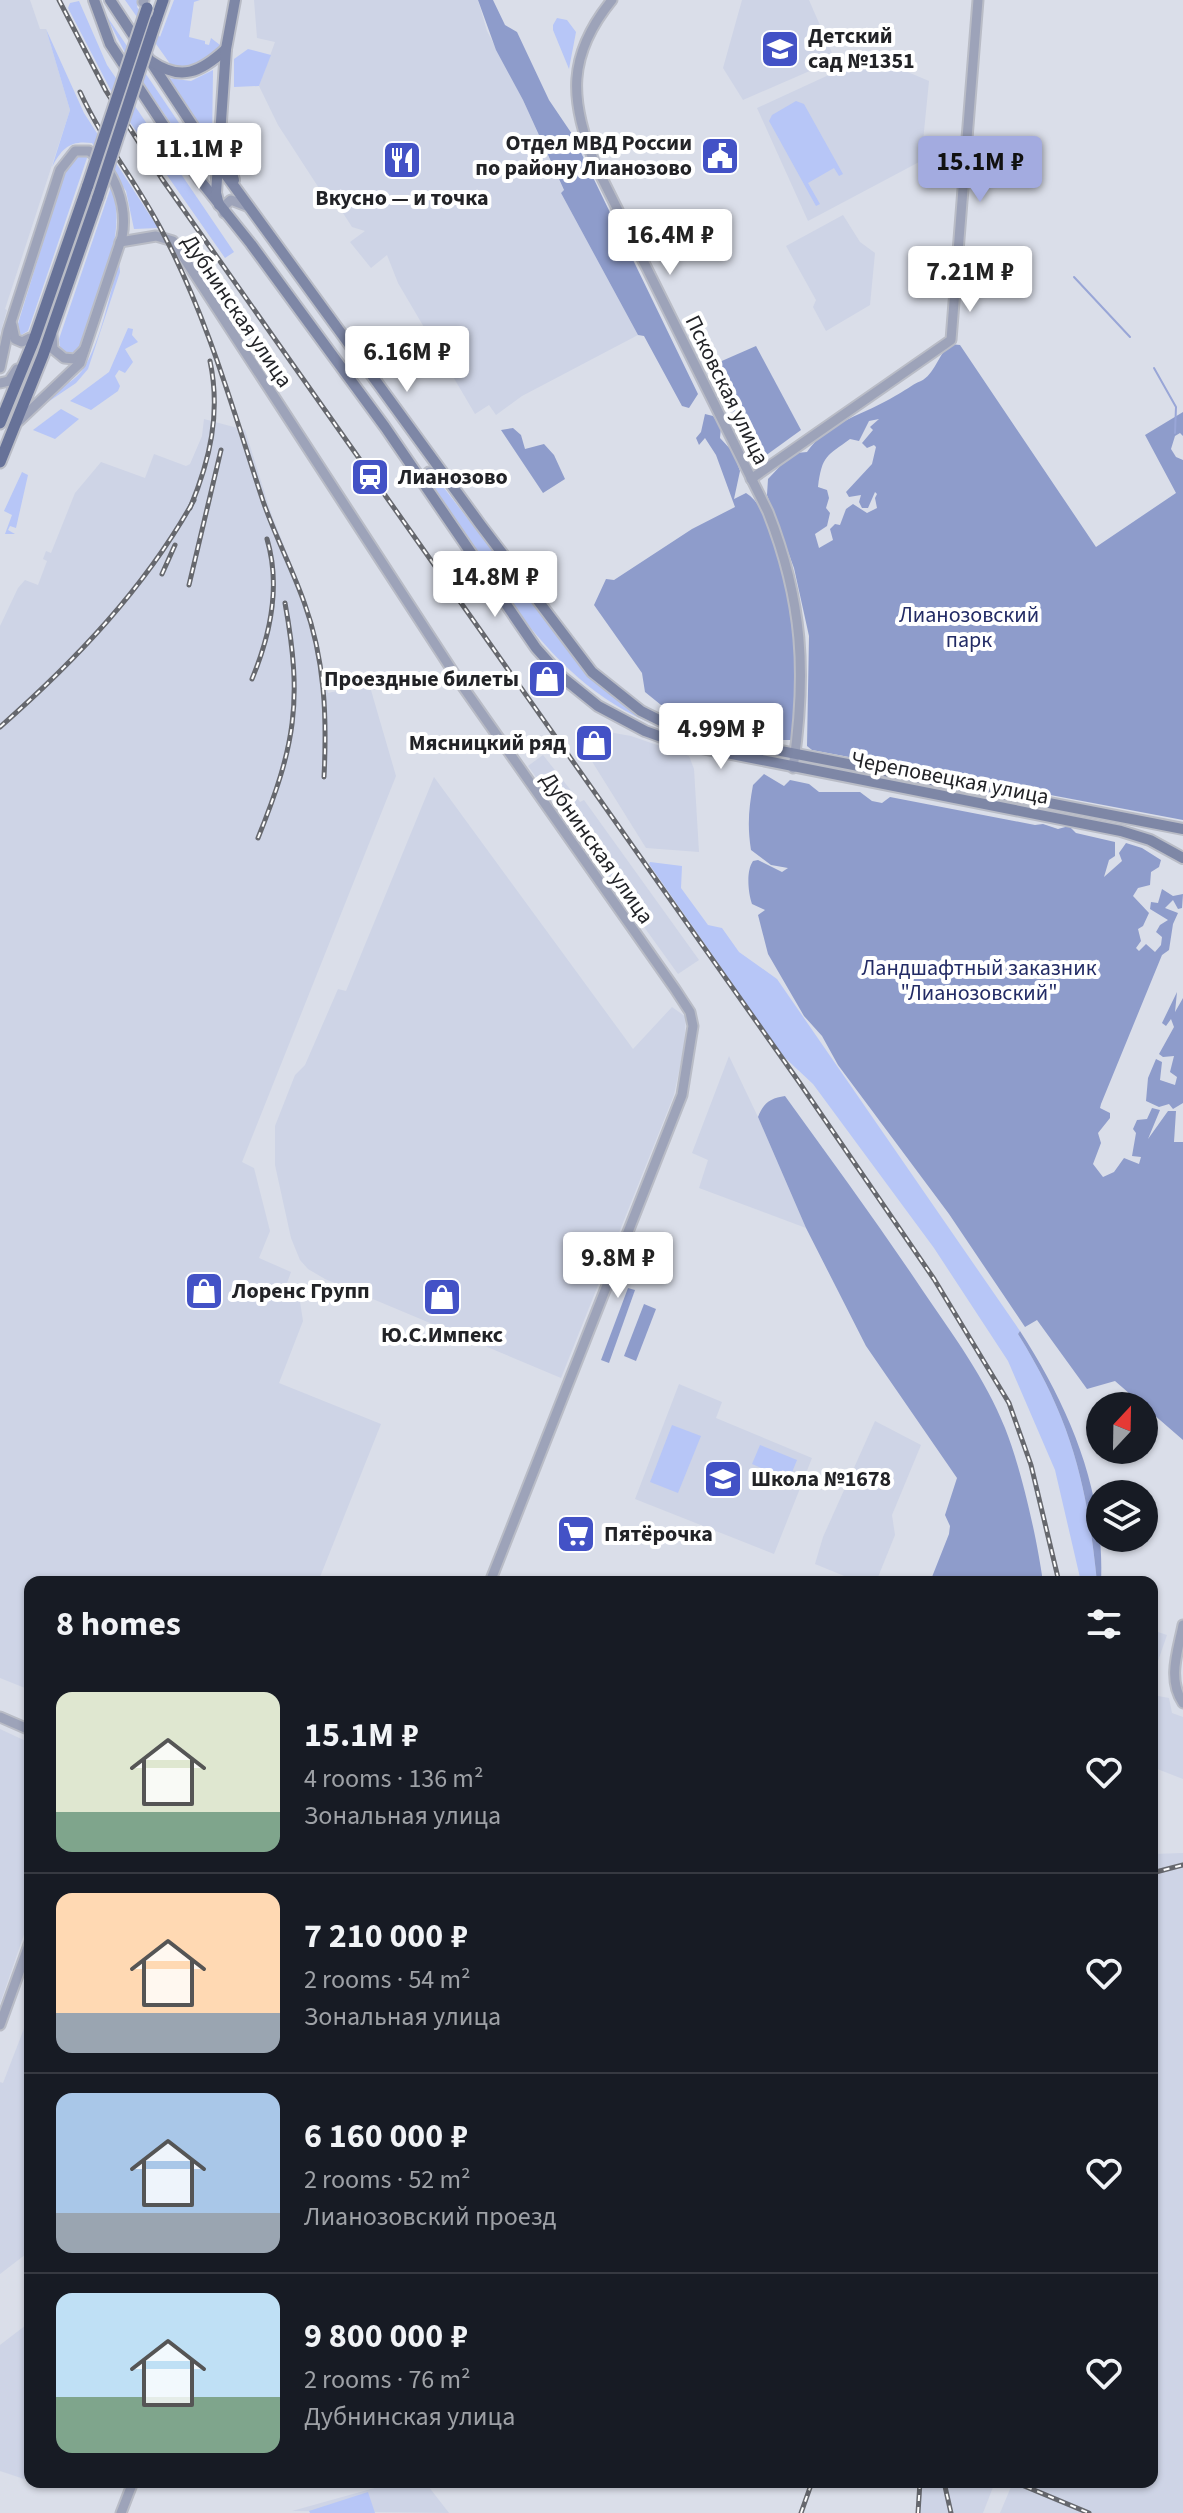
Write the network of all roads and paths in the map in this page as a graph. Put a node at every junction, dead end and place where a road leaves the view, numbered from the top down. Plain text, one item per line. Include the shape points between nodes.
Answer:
1 (94, 0) edge
2 (100, 0) edge
3 (110, 0) edge
4 (163, 0) edge
5 (235, 0) edge
6 (612, 0) edge
7 (978, 0) edge
8 (146, 2) edge
9 (102, 27) junction
10 (226, 49) junction
11 (143, 55) junction
12 (180, 150) junction
13 (221, 160) junction
14 (86, 182) junction
15 (252, 209) junction
16 (223, 212) junction
17 (120, 242) junction
18 (12, 322) junction
19 (52, 330) junction
20 (30, 338) junction
21 (88, 344) junction
22 (0, 368) edge
23 (0, 383) edge
24 (0, 423) edge
25 (15, 425) junction
26 (0, 462) edge
27 (446, 477) junction
28 (751, 479) junction
29 (426, 486) junction
30 (795, 754) junction
31 (793, 768) junction
32 (1183, 829) edge
33 (1183, 858) edge
34 (492, 1576) edge
35 (1183, 1625) edge
36 (1183, 1703) edge
37 (0, 1717) edge
38 (24, 1727) edge
39 (24, 1959) edge
40 (0, 2025) edge
41 (131, 2488) edge
42 (121, 2513) edge

1 - 9 main road
2 - 9 main road
3 - 11 main road
4 - 19 main road, bridge
5 - 10 main road
6 - 28 street, Псковская улица via 580,52 580,125
7 - 28 street via 951,340
8 - 14 main road, bridge
9 - 12 main road, Череповецкая улица
10 - 11 main road via 204,68 184,74 167,71
10 - 13 main road
11 - 13 main road
12 - 13 main road via 196,160
12 - 16 main road, Череповецкая улица
13 - 15 main road, Череповецкая улица
13 - 16 main road via 216,193
14 - 20 street
14 - 24 main road via 34,340
15 - 16 street via 231,200
15 - 27 main road, Череповецкая улица
16 - 29 main road, Череповецкая улица
17 - 18 street via 124,216 118,191 94,154 75,151 60,170
17 - 21 street
17 - 34 street, Дубнинская улица via 156,236 173,241 469,696 692,1019 682,1095
18 - 20 street via 15,339
18 - 22 street
19 - 21 street via 53,349 64,358 75,359
19 - 25 main road
20 - 23 street via 14,376
21 - 25 street via 74,371
25 - 26 main road
27 - 29 street via 429,472
27 - 30 main road, Череповецкая улица via 592,672 620,697 659,720 709,737
28 - 30 street, Псковская улица via 784,553 799,618 803,676
29 - 31 main road, Череповецкая улица via 544,658 598,706 659,737
30 - 31 street, Псковская улица
30 - 32 main road, Череповецкая улица
31 - 33 main road, Череповецкая улица via 1121,831
35 - 36 street via 1174,1674
37 - 38 street
39 - 40 street
41 - 42 street

